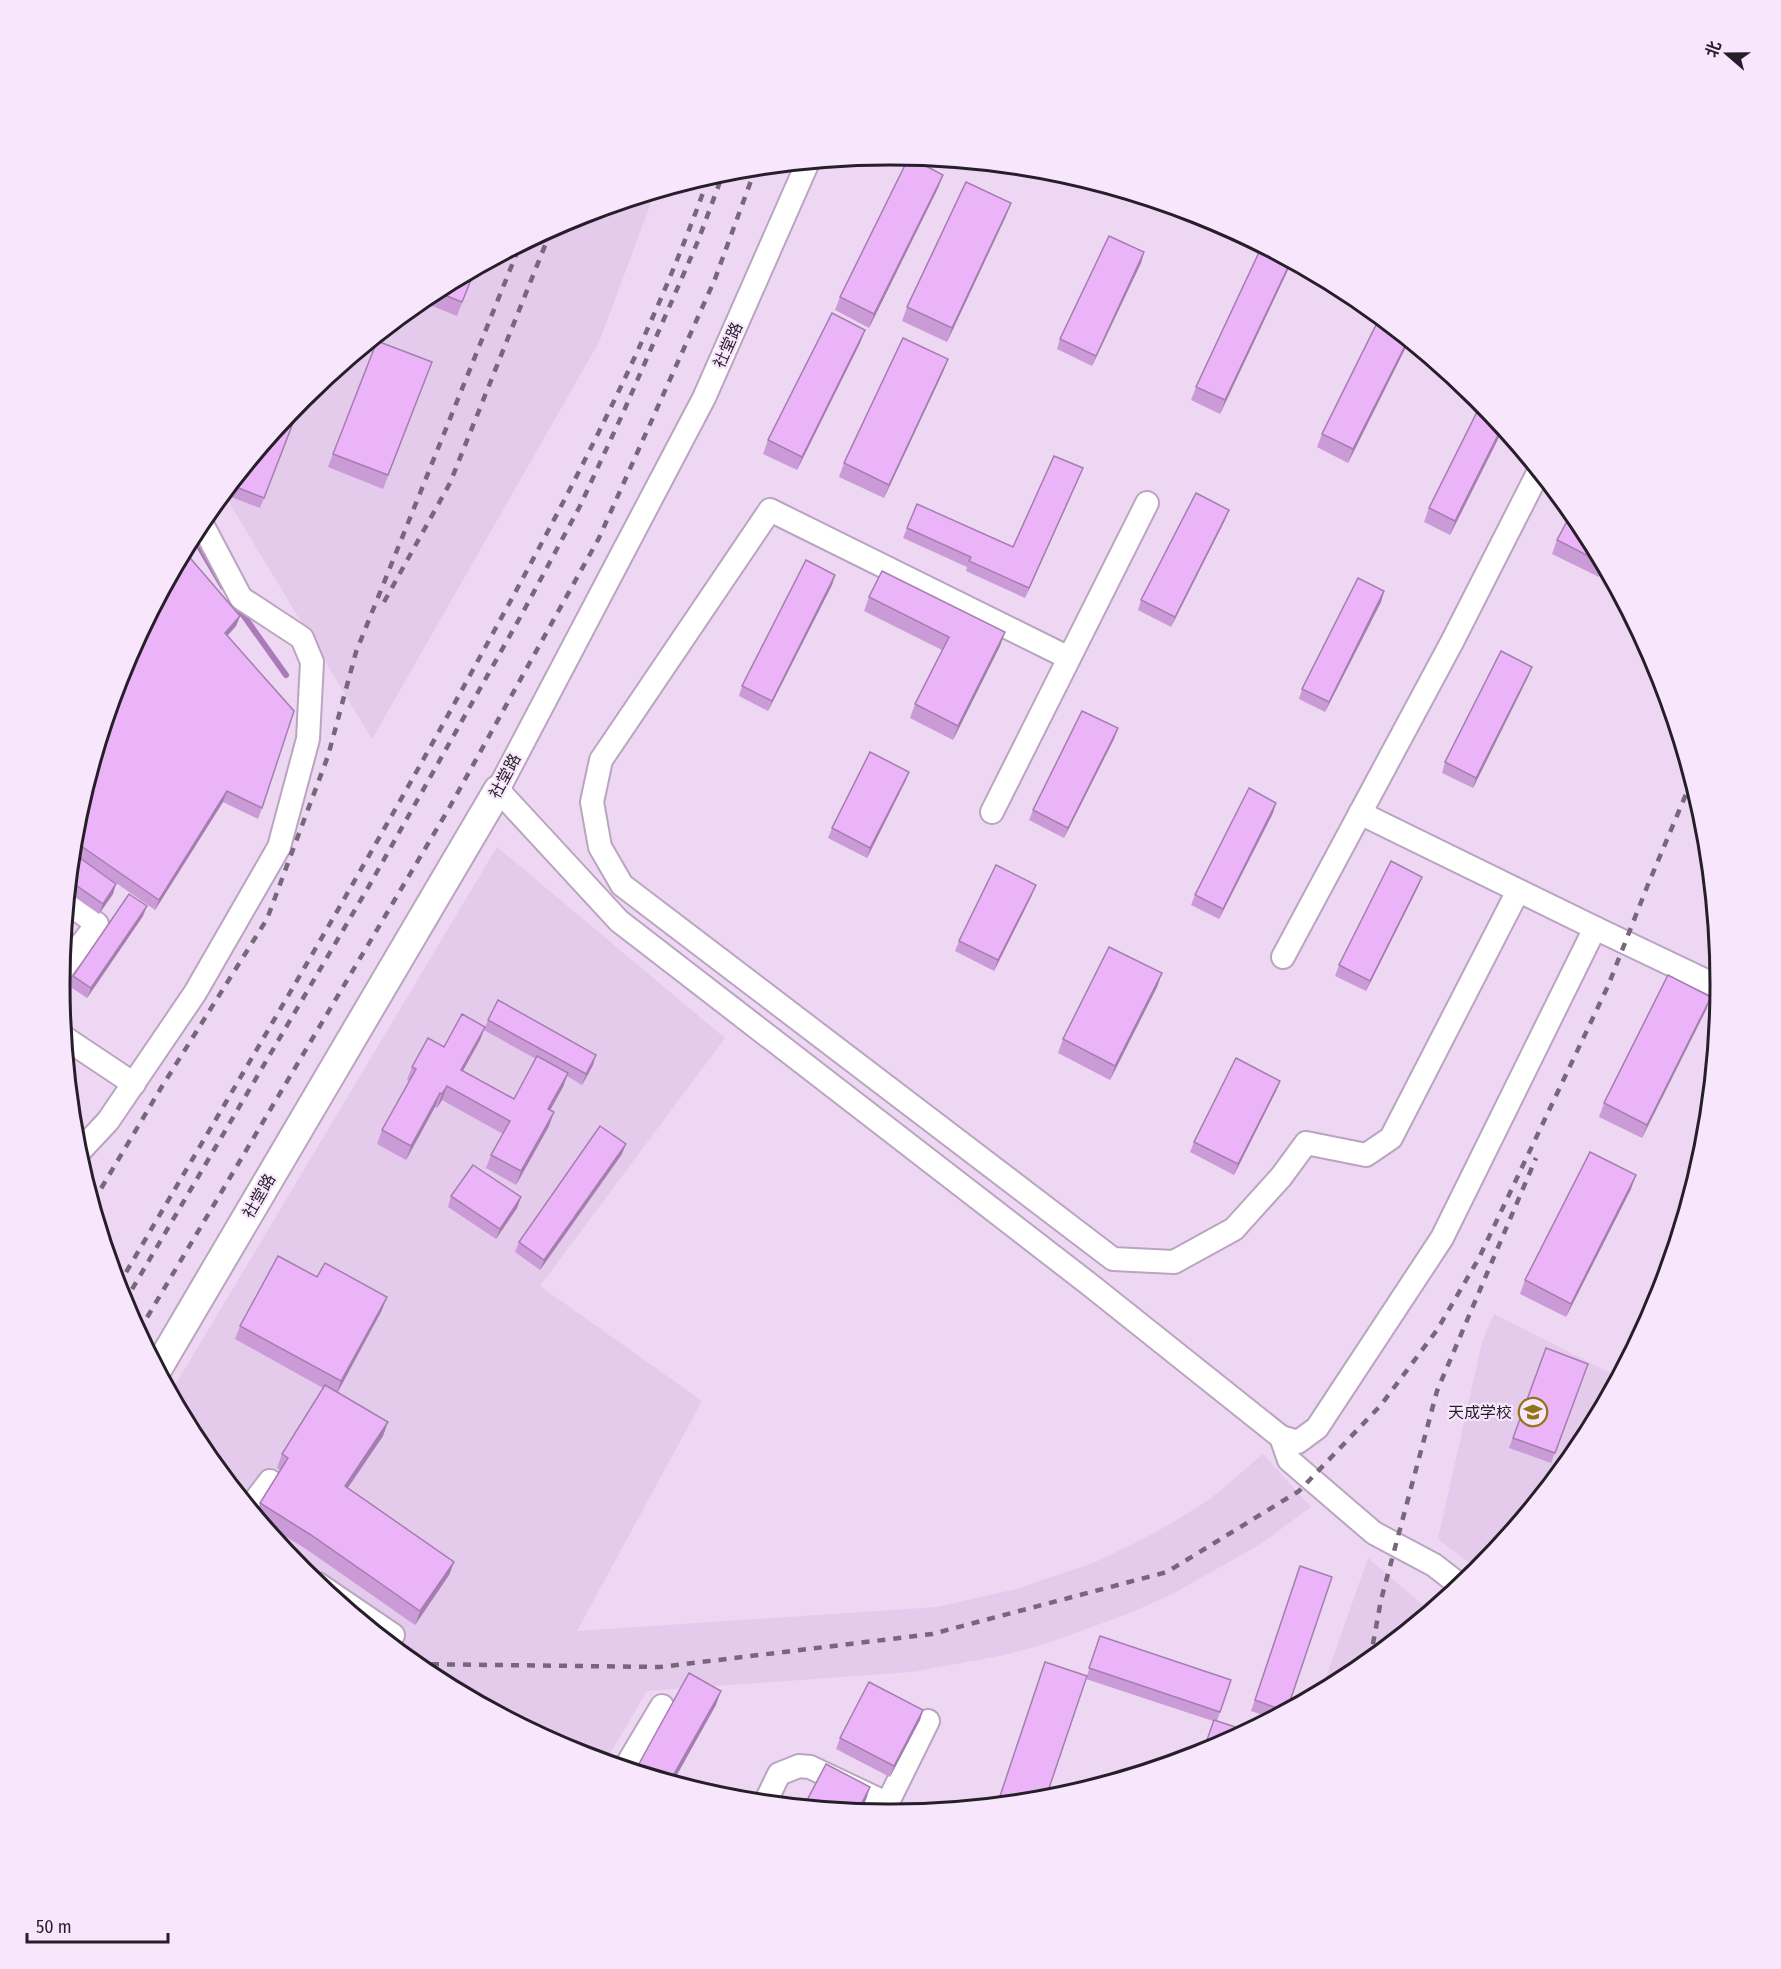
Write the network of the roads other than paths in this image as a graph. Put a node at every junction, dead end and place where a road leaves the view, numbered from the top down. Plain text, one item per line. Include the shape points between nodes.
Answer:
1 (805, 170) edge
2 (1535, 478) edge
3 (1147, 502) dead end
4 (207, 533) edge
5 (1069, 658) junction
6 (498, 789) junction
7 (992, 812) dead end
8 (1360, 813) junction
9 (1518, 891) junction
10 (75, 908) edge
11 (1595, 928) junction
12 (1283, 957) dead end
13 (71, 958) edge
14 (1710, 983) edge
15 (73, 1043) edge
16 (134, 1084) junction
17 (86, 1144) edge
18 (162, 1361) edge
19 (1281, 1437) junction
20 (270, 1480) dead end
21 (254, 1501) edge
22 (1453, 1580) edge
23 (382, 1627) edge
24 (393, 1635) dead end
25 (662, 1706) dead end
26 (928, 1721) dead end
27 (629, 1762) edge
28 (769, 1795) edge

1 - 6 street, 社堂路 via 704,398
2 - 8 street
3 - 5 street
4 - 16 street via 242,598 302,638 312,662 308,739 279,847 195,993
5 - 7 street
5 - 9 street via 770,510 601,760 592,802 600,847 622,885 1113,1259 1174,1262 1234,1229 1281,1177 1305,1143 1366,1155 1391,1138
6 - 18 main road, 社堂路
6 - 19 street via 620,921
8 - 9 street
8 - 12 street
9 - 11 street
10 - 13 street via 97,924
11 - 14 street
11 - 19 street via 1442,1238 1317,1428 1298,1442
15 - 16 street
16 - 17 street
19 - 22 street via 1289,1460 1374,1533 1434,1565
20 - 21 street
23 - 24 street
25 - 27 street
26 - 28 street via 890,1798 884,1802 810,1767 799,1766 779,1774

